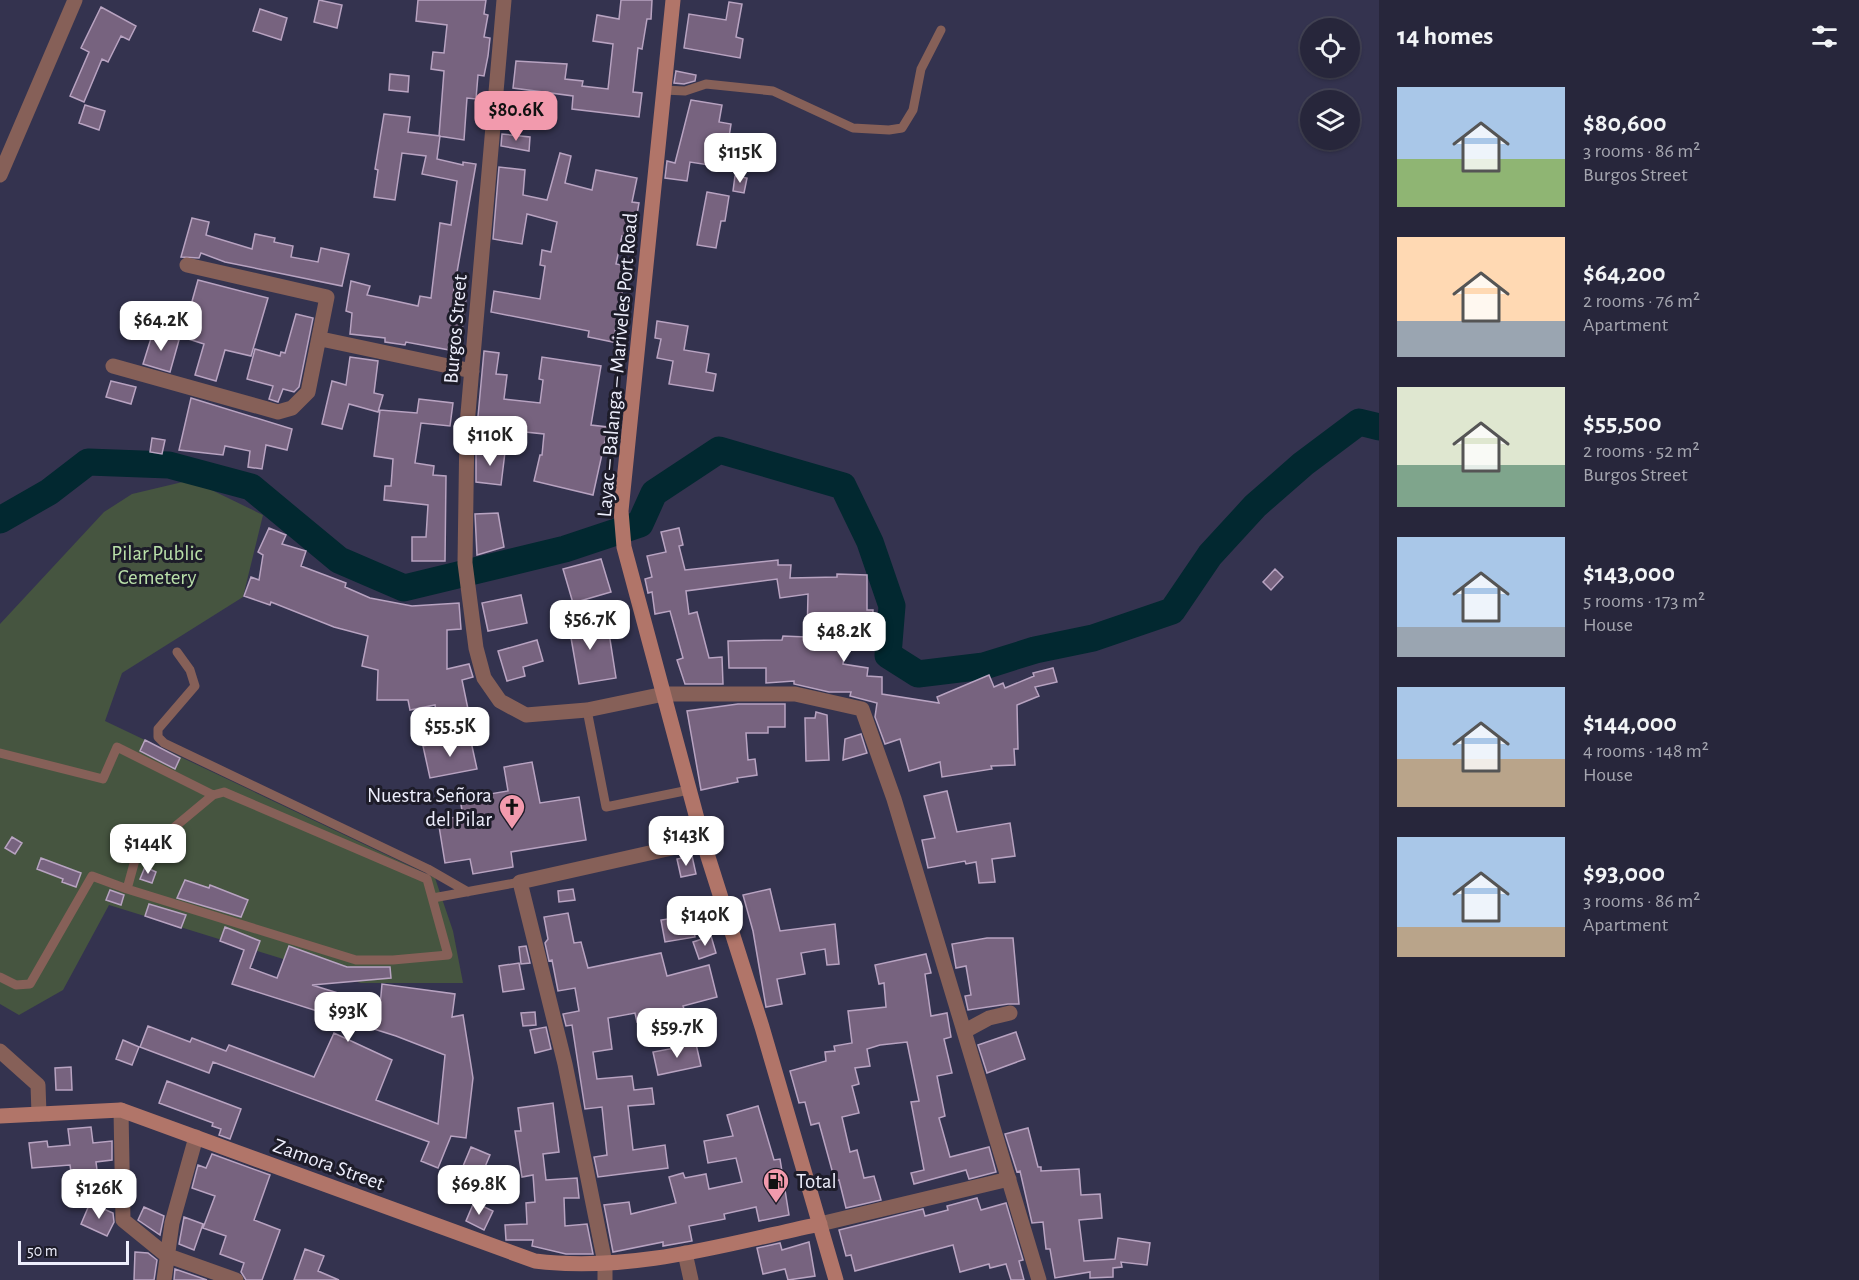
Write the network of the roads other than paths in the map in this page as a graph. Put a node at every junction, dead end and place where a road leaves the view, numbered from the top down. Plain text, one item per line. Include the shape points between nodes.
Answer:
1 (75, 0) edge
2 (504, 0) edge
3 (673, 0) edge
4 (941, 30) dead end
5 (664, 90) junction
6 (0, 175) edge
7 (187, 265) dead end
8 (321, 339) junction
9 (113, 366) dead end
10 (472, 371) junction
11 (177, 652) dead end
12 (664, 694) junction
13 (587, 710) junction
14 (0, 753) edge
15 (229, 775) junction
16 (690, 790) junction
17 (224, 792) junction
18 (213, 795) junction
19 (703, 841) junction
20 (520, 882) junction
21 (127, 889) junction
22 (468, 892) junction
23 (432, 898) junction
24 (0, 977) edge
25 (1010, 1012) dead end
26 (965, 1031) junction
27 (0, 1051) edge
28 (121, 1110) junction
29 (39, 1114) junction
30 (0, 1116) edge
31 (196, 1137) junction
32 (1009, 1179) junction
33 (820, 1224) junction
34 (685, 1253) junction
35 (166, 1255) junction
36 (605, 1263) junction
37 (164, 1280) edge
38 (236, 1280) edge
39 (604, 1280) edge
40 (691, 1280) edge
41 (836, 1280) edge
42 (1039, 1280) edge

1 - 6 street
2 - 10 street, Burgos Street
3 - 5 main road, Layac – Balanga – Mariveles Port Road
4 - 5 lane via 921,69 913,110 902,128 853,128 773,91 706,84 685,91
5 - 12 main road, Layac – Balanga – Mariveles Port Road via 621,511 624,547
7 - 8 street via 327,297
8 - 9 street via 308,392 292,408 278,412
8 - 10 street
10 - 13 street, Burgos Street via 467,425 465,563 484,678 500,701 526,715
11 - 15 lane via 190,670 195,686 158,729 158,737
12 - 13 street, Burgos Street
12 - 16 main road, Layac – Balanga – Mariveles Port Road
12 - 26 street, Burgos Street via 795,694 862,709
13 - 16 lane via 606,807
14 - 18 lane via 103,779 117,747
15 - 17 lane
15 - 22 lane via 428,869
16 - 19 main road, Layac – Balanga – Mariveles Port Road
17 - 18 lane
17 - 23 lane via 427,879
18 - 21 lane via 135,860
19 - 20 street
19 - 33 main road, Layac – Balanga – Mariveles Port Road
20 - 22 lane
20 - 36 street via 565,1064
21 - 23 lane via 356,960 448,955
21 - 24 lane via 92,876 30,984 16,985
22 - 23 lane
25 - 26 street
26 - 32 street
27 - 29 street via 38,1085
28 - 29 main road, Zamora Street
28 - 31 main road, Zamora Street
28 - 35 street via 123,1220
29 - 30 main road, Zamora Street
31 - 35 street
31 - 36 main road, Zamora Street via 510,1254 561,1264
32 - 33 street
32 - 42 street
33 - 34 main road, Zamora Street
33 - 41 main road, Layac – Balanga – Mariveles Port Road
34 - 36 main road, Zamora Street
34 - 40 street
35 - 37 street
35 - 38 street
36 - 39 street

